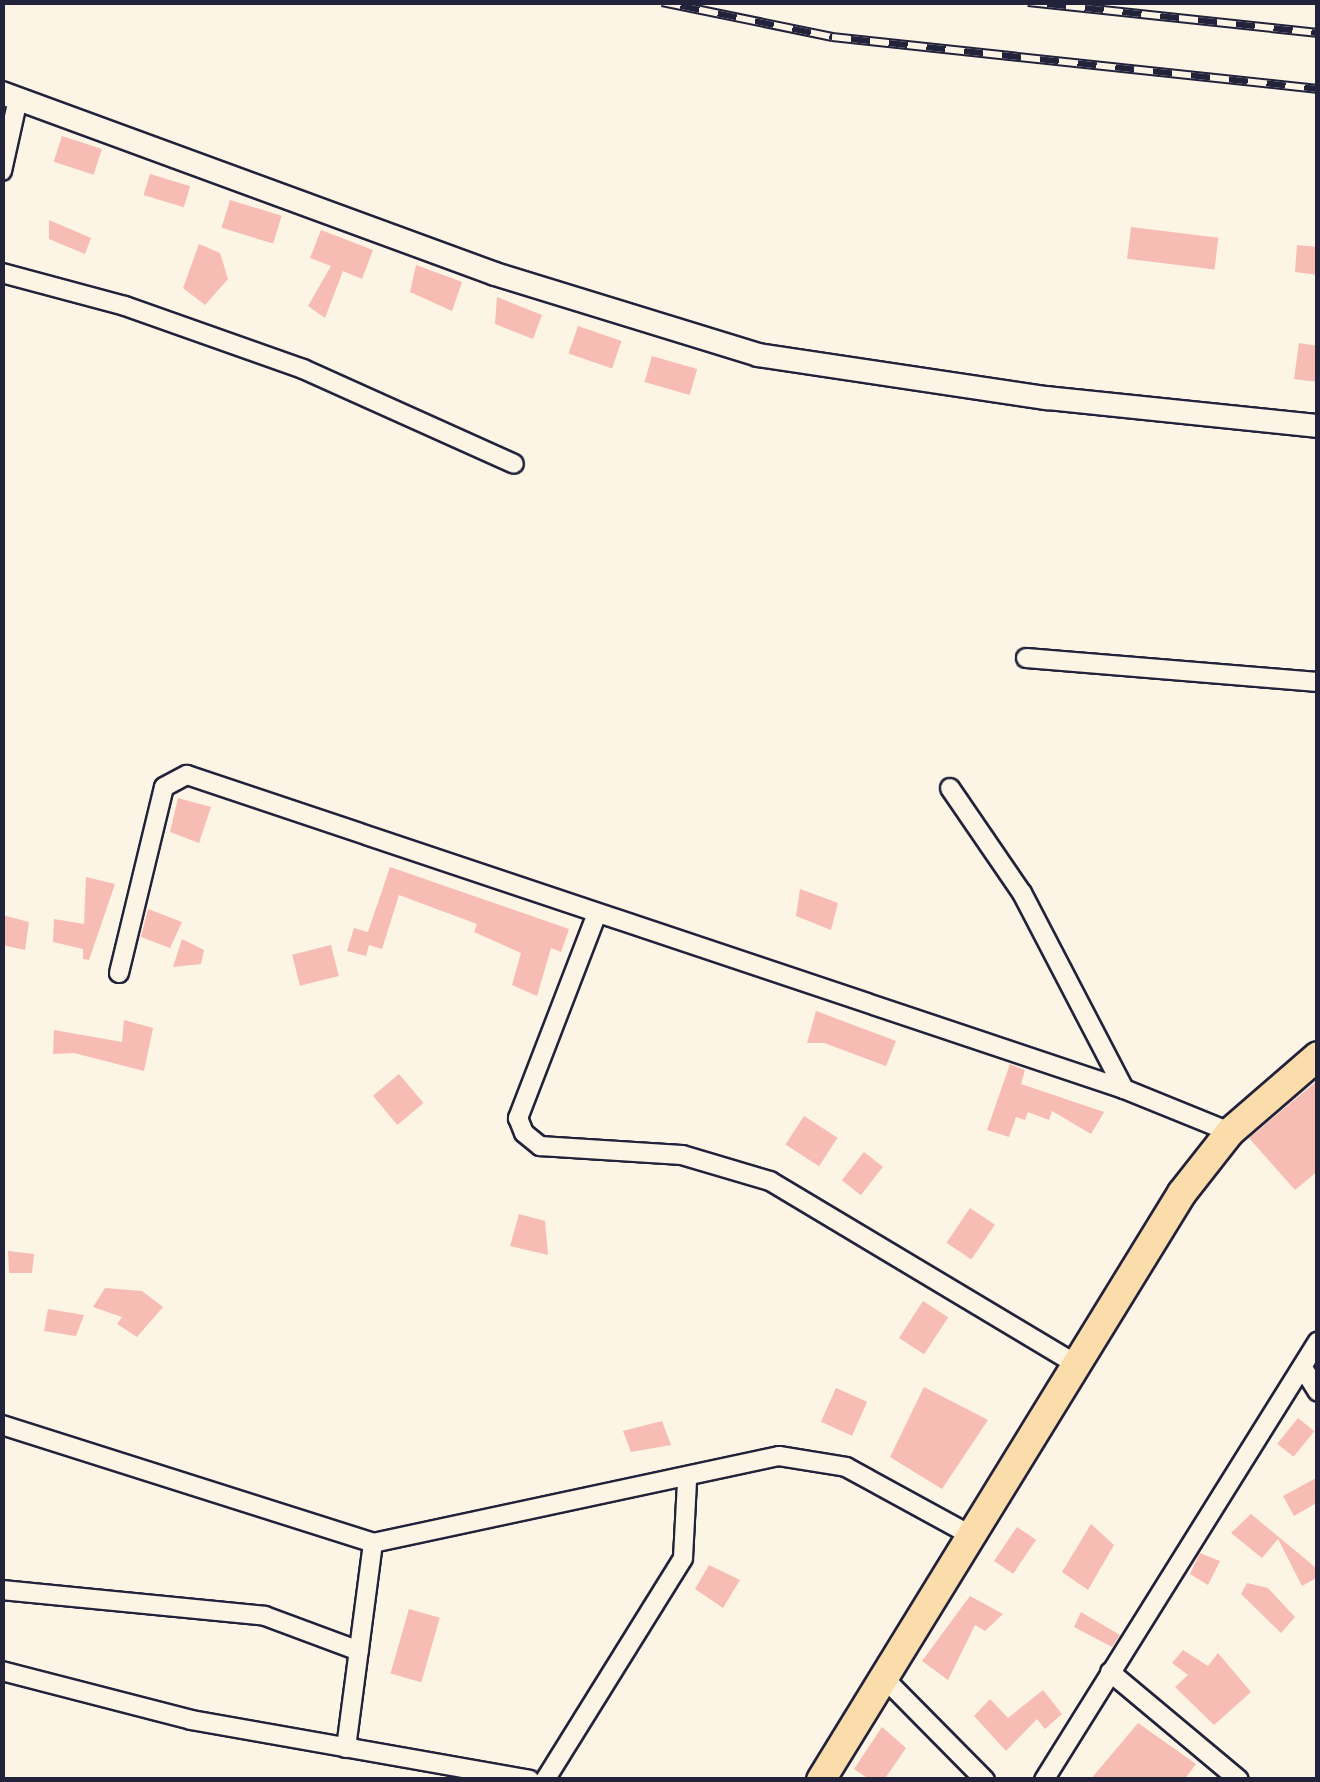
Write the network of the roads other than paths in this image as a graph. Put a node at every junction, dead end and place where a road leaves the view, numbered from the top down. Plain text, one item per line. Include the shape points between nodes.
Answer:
1 (10, 96) edge
2 (2, 171) edge
3 (2, 272) edge
4 (1318, 426) edge
5 (514, 464) dead end
6 (1026, 658) dead end
7 (1318, 682) edge
8 (950, 788) dead end
9 (596, 916) junction
10 (119, 973) dead end
11 (1318, 1056) edge
12 (1124, 1088) junction
13 (1230, 1132) junction
14 (1318, 1341) edge
15 (1078, 1366) junction
16 (1303, 1368) junction
17 (1318, 1392) edge
18 (3, 1426) edge
19 (687, 1480) junction
20 (970, 1534) junction
21 (373, 1543) junction
22 (2, 1590) edge
23 (359, 1650) junction
24 (2, 1671) edge
25 (1110, 1672) junction
26 (883, 1677) junction
27 (346, 1748) junction
28 (448, 1774) edge
29 (530, 1780) edge
30 (546, 1780) edge
31 (822, 1780) edge
32 (985, 1780) edge
33 (1044, 1780) edge
34 (1238, 1780) edge

1 - 2 street
1 - 4 street via 495,274 758,355 1029,395
3 - 5 street via 125,306 303,369
6 - 7 street
8 - 12 street via 1022,893
9 - 10 street via 187,775 164,787
9 - 12 street
9 - 15 street via 518,1118 524,1133 540,1146 682,1154 770,1181
11 - 13 main road
12 - 13 street
13 - 15 main road via 1182,1193
14 - 16 street
15 - 20 main road
16 - 17 street
16 - 25 street
18 - 21 street
19 - 20 street via 779,1456 816,1457
19 - 21 street
19 - 30 street via 682,1558
20 - 26 main road
21 - 23 street
22 - 23 street via 266,1616
23 - 27 street
24 - 27 street via 191,1720
25 - 33 street
25 - 34 street
26 - 31 main road
26 - 32 street
27 - 28 street
28 - 29 street

